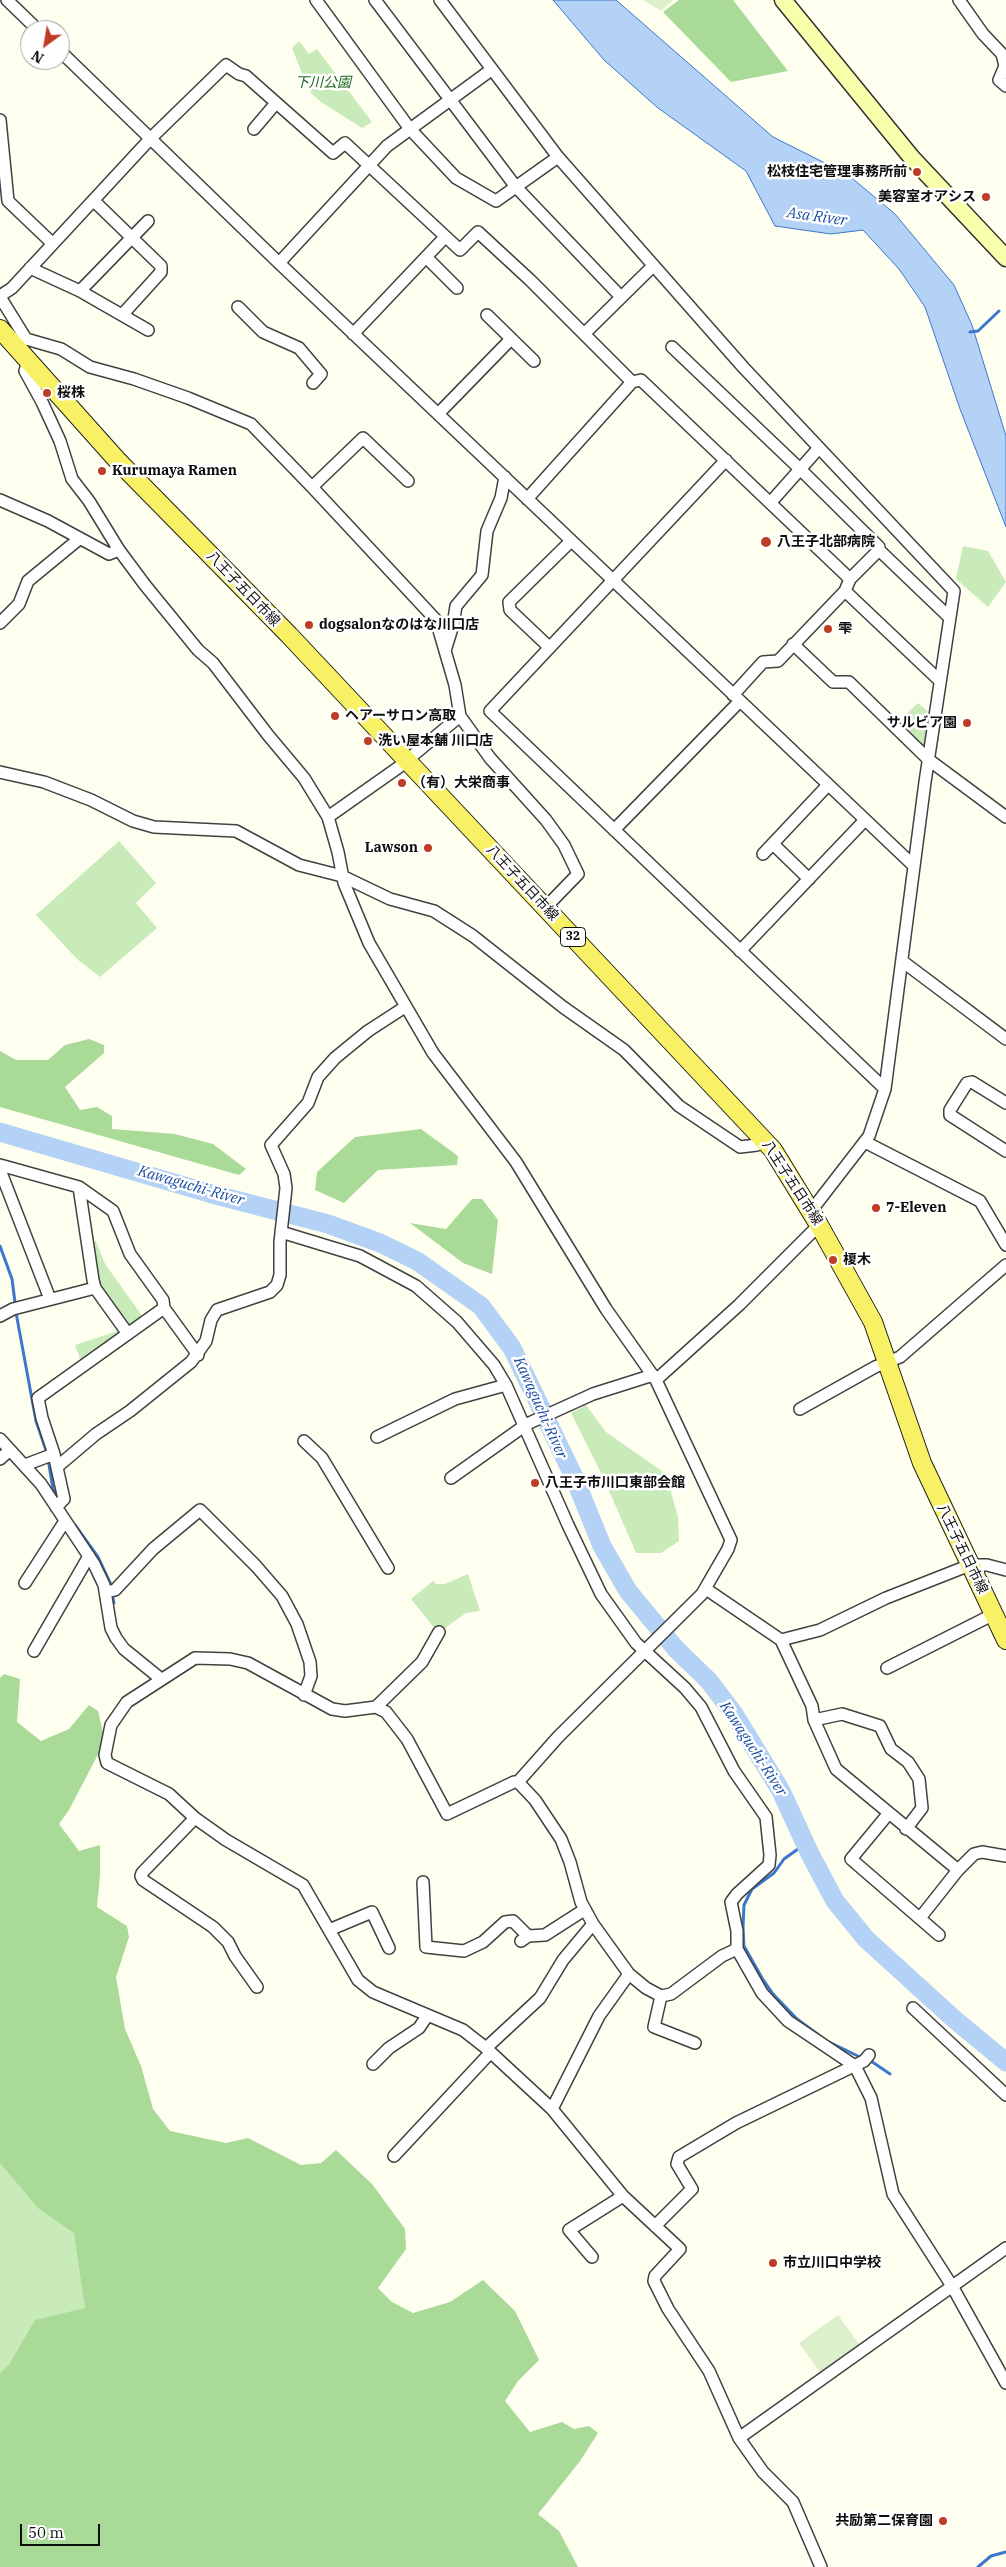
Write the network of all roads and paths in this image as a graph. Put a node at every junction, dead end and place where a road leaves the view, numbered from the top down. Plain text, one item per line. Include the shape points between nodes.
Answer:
1 (7, 0) edge
2 (316, 0) edge
3 (375, 0) edge
4 (440, 0) edge
5 (783, 0) edge
6 (959, 0) edge
7 (28, 20) edge
8 (70, 61) edge
9 (491, 70) junction
10 (1006, 86) edge
11 (450, 100) junction
12 (276, 103) junction
13 (0, 120) edge
14 (254, 129) dead end
15 (410, 129) junction
16 (151, 138) junction
17 (558, 157) junction
18 (369, 165) junction
19 (516, 187) junction
20 (94, 200) junction
21 (148, 221) dead end
22 (131, 237) junction
23 (445, 237) junction
24 (52, 243) junction
25 (426, 258) junction
26 (1006, 258) edge
27 (279, 263) junction
28 (653, 266) junction
29 (30, 268) junction
30 (457, 288) dead end
31 (80, 291) junction
32 (0, 296) edge
33 (621, 297) junction
34 (238, 307) dead end
35 (487, 314) dead end
36 (122, 315) junction
37 (0, 329) edge
38 (148, 330) dead end
39 (353, 334) junction
40 (584, 334) junction
41 (511, 339) junction
42 (20, 342) junction
43 (672, 347) dead end
44 (28, 360) junction
45 (534, 361) dead end
46 (632, 382) junction
47 (313, 383) dead end
48 (438, 414) junction
49 (818, 450) junction
50 (726, 460) junction
51 (800, 469) junction
52 (504, 477) junction
53 (408, 481) dead end
54 (312, 487) junction
55 (527, 499) junction
56 (0, 500) edge
57 (771, 502) junction
58 (80, 538) junction
59 (572, 541) junction
60 (119, 550) junction
61 (879, 550) junction
62 (613, 580) junction
63 (850, 580) junction
64 (845, 592) junction
65 (949, 617) junction
66 (0, 623) edge
67 (793, 644) junction
68 (549, 647) junction
69 (445, 652) junction
70 (940, 681) junction
71 (736, 698) junction
72 (460, 716) junction
73 (929, 760) junction
74 (407, 761) junction
75 (0, 772) edge
76 (828, 785) junction
77 (328, 817) junction
78 (1006, 817) edge
79 (865, 820) junction
80 (614, 830) junction
81 (773, 844) junction
82 (763, 854) dead end
83 (914, 866) junction
84 (342, 876) junction
85 (809, 879) junction
86 (546, 908) junction
87 (740, 951) junction
88 (902, 961) junction
89 (405, 1007) junction
90 (1005, 1036) edge
91 (885, 1089) junction
92 (1005, 1100) edge
93 (764, 1139) junction
94 (865, 1142) junction
95 (1006, 1151) edge
96 (0, 1165) edge
97 (0, 1170) edge
98 (79, 1187) junction
99 (815, 1218) junction
100 (281, 1231) junction
101 (1006, 1245) edge
102 (1006, 1266) edge
103 (95, 1288) junction
104 (50, 1299) junction
105 (164, 1308) junction
106 (0, 1316) edge
107 (128, 1334) junction
108 (198, 1355) junction
109 (888, 1362) junction
110 (654, 1377) junction
111 (506, 1385) junction
112 (800, 1409) dead end
113 (525, 1425) junction
114 (377, 1437) dead end
115 (0, 1439) edge
116 (304, 1441) dead end
117 (10, 1450) junction
118 (50, 1456) junction
119 (0, 1459) edge
120 (26, 1465) junction
121 (57, 1467) junction
122 (451, 1478) dead end
123 (56, 1507) junction
124 (65, 1521) junction
125 (88, 1556) junction
126 (970, 1565) junction
127 (388, 1568) dead end
128 (1006, 1570) edge
129 (25, 1583) dead end
130 (706, 1589) junction
131 (110, 1591) junction
132 (994, 1614) junction
133 (439, 1632) dead end
134 (781, 1640) junction
135 (1006, 1640) edge
136 (648, 1648) junction
137 (34, 1651) dead end
138 (887, 1668) dead end
139 (161, 1679) junction
140 (304, 1694) junction
141 (376, 1707) junction
142 (814, 1720) junction
143 (518, 1782) junction
144 (889, 1813) junction
145 (195, 1818) junction
146 (906, 1829) junction
147 (1006, 1856) edge
148 (958, 1870) junction
149 (423, 1882) dead end
150 (584, 1910) junction
151 (920, 1918) junction
152 (593, 1924) junction
153 (329, 1930) junction
154 (940, 1935) dead end
155 (389, 1948) dead end
156 (737, 1950) junction
157 (629, 1974) junction
158 (257, 1987) dead end
159 (661, 1996) junction
160 (913, 2008) dead end
161 (427, 2016) junction
162 (695, 2043) dead end
163 (488, 2050) junction
164 (862, 2061) junction
165 (373, 2064) dead end
166 (1006, 2095) edge
167 (552, 2109) junction
168 (394, 2156) dead end
169 (623, 2196) junction
170 (655, 2226) junction
171 (1006, 2248) edge
172 (592, 2256) dead end
173 (952, 2286) junction
174 (1006, 2383) edge
175 (739, 2438) junction
176 (821, 2567) edge

1 - 7 street
2 - 15 street
3 - 11 street
4 - 9 street
5 - 26 street via 912,158
6 - 10 street via 1002,54 1005,66 999,80
8 - 16 street
9 - 11 street
9 - 17 street
11 - 15 street
11 - 19 street
12 - 14 street
12 - 16 street via 246,76 226,65
12 - 18 street via 333,153 345,143
13 - 24 street via 8,200
15 - 18 street
15 - 19 street via 456,178 496,201
16 - 20 street
16 - 27 street
17 - 19 street
17 - 28 street
18 - 23 street
18 - 27 street
19 - 33 street
20 - 22 street
20 - 24 street
21 - 22 street
22 - 31 street
22 - 36 street via 161,266 161,272
23 - 25 street
23 - 40 street via 460,250 478,232
24 - 29 street
25 - 30 street
25 - 39 street
27 - 39 street
28 - 33 street
28 - 49 street
29 - 31 street
29 - 32 street via 6,294
31 - 36 street
32 - 42 street
33 - 40 street
34 - 47 street via 263,332 299,348 321,374
35 - 41 street
36 - 38 street
37 - 42 main road, 八王子五日市線 / 32
39 - 48 street
40 - 46 street
41 - 45 street
41 - 48 street
42 - 44 main road, 八王子五日市線 / 32
42 - 54 street via 61,349 90,367 188,398 251,424
43 - 51 street
44 - 60 street via 25,371 60,441 72,479
44 - 74 main road, 八王子五日市線 / 32 via 117,460
46 - 50 street via 642,380
46 - 55 street
48 - 52 street
49 - 51 street
49 - 65 street via 954,591
50 - 57 street
50 - 62 street
51 - 57 street
51 - 61 street
52 - 55 street
52 - 69 street via 501,498 487,530 482,576 456,606
53 - 54 street via 363,438
54 - 69 street via 436,620
55 - 59 street
56 - 58 street
57 - 63 street
58 - 60 street via 109,554
58 - 66 street via 28,582 19,604
59 - 62 street
59 - 68 street via 509,602 510,610
60 - 77 street via 304,778
61 - 63 street
61 - 65 street
62 - 68 street
62 - 71 street
63 - 64 street
64 - 67 street
64 - 70 street
65 - 70 street
67 - 71 street via 778,661 763,662
67 - 73 street via 833,682 848,682
68 - 80 street via 490,711
69 - 72 street
70 - 73 street
71 - 76 street
71 - 80 street
72 - 74 street
72 - 86 street via 490,758 555,832 578,874
73 - 78 street
73 - 83 street
74 - 77 street
74 - 86 main road, 八王子五日市線 / 32
75 - 84 street via 44,782 154,828 236,831 299,865
76 - 79 street
76 - 81 street
77 - 84 street
79 - 83 street
79 - 85 street
80 - 87 street
81 - 82 street
81 - 85 street
83 - 88 street
84 - 89 street via 369,943
84 - 93 street via 390,899 434,911 473,936 624,1050 679,1106 740,1146 758,1145
85 - 87 street
86 - 93 main road, 八王子五日市線 / 32
87 - 91 street
88 - 90 street
88 - 91 street
89 - 100 street via 335,1058 318,1077 308,1103 271,1144 284,1174 286,1192
89 - 110 street via 439,1062 525,1175 606,1309
91 - 94 street via 877,1118
92 - 95 street via 972,1082 967,1083 950,1115
93 - 99 main road, 八王子五日市線 / 32 via 782,1162
94 - 99 street
94 - 101 street via 980,1201
96 - 98 street
97 - 104 street
98 - 103 street
98 - 105 street via 113,1211 130,1254 163,1300
99 - 109 main road, 八王子五日市線 / 32 via 873,1322
99 - 110 street via 739,1305
100 - 108 street via 277,1285 270,1292 217,1310
100 - 111 street via 360,1256 416,1286 468,1333
102 - 109 street via 900,1357
103 - 104 street
103 - 107 street
104 - 106 street
105 - 107 street
105 - 108 street
107 - 118 street via 38,1398
108 - 121 street
109 - 112 street
109 - 126 main road, 八王子五日市線 / 32 via 922,1463
110 - 113 street via 593,1394
110 - 130 street via 731,1540
111 - 113 street
111 - 114 street via 455,1399
113 - 122 street
113 - 136 street via 593,1580 636,1643
115 - 117 street
116 - 127 street via 322,1458
117 - 119 street
117 - 120 street
118 - 120 street
118 - 121 street
120 - 123 street
121 - 123 street via 64,1499
123 - 124 street
124 - 125 street
124 - 129 street
125 - 131 street
125 - 137 street
126 - 128 street
126 - 132 main road, 八王子五日市線 / 32
126 - 134 street via 886,1598 820,1630
130 - 134 street
130 - 136 street
131 - 139 street via 111,1628 116,1638 124,1649
131 - 140 street via 200,1510 282,1596 297,1624 310,1662 312,1676
132 - 135 main road, 八王子五日市線 / 32
132 - 138 street
133 - 141 street via 422,1662
134 - 142 street via 812,1706
136 - 143 street via 558,1737
136 - 156 street via 702,1707 734,1772 768,1823 769,1866 731,1902
139 - 140 street via 195,1658 230,1659 248,1663
139 - 145 street via 127,1702 116,1715 105,1755 107,1762 169,1794
140 - 141 street via 339,1711
141 - 143 street via 386,1712 407,1739 447,1814
142 - 144 street via 836,1769
142 - 146 street via 842,1714 880,1726 891,1749 908,1762 920,1779 922,1808
143 - 150 street via 535,1800 561,1839
144 - 146 street
144 - 151 street via 851,1859
145 - 153 street via 303,1886
145 - 158 street via 141,1876 218,1932
146 - 148 street
147 - 148 street via 974,1854
148 - 151 street
149 - 150 street via 426,1947 464,1951 483,1942 505,1922 513,1922 525,1938 545,1935
150 - 152 street
151 - 154 street
152 - 157 street
152 - 163 street via 563,1960 540,1998
153 - 155 street via 372,1912
153 - 161 street via 358,1980 373,1992
156 - 159 street via 722,1956 671,1994
156 - 164 street via 762,1993 782,2015 806,2034
157 - 159 street
157 - 167 street via 599,2016
159 - 162 street via 654,2027
160 - 166 street
161 - 163 street via 463,2030
161 - 165 street via 419,2028
163 - 167 street
163 - 168 street
164 - 170 street via 736,2122 679,2157 677,2164 692,2189
164 - 173 street via 893,2194
167 - 169 street
169 - 170 street
169 - 172 street via 569,2230
170 - 175 street via 680,2249 654,2281 668,2309 709,2371
171 - 173 street
173 - 174 street
173 - 175 street
175 - 176 street via 763,2472 792,2502

